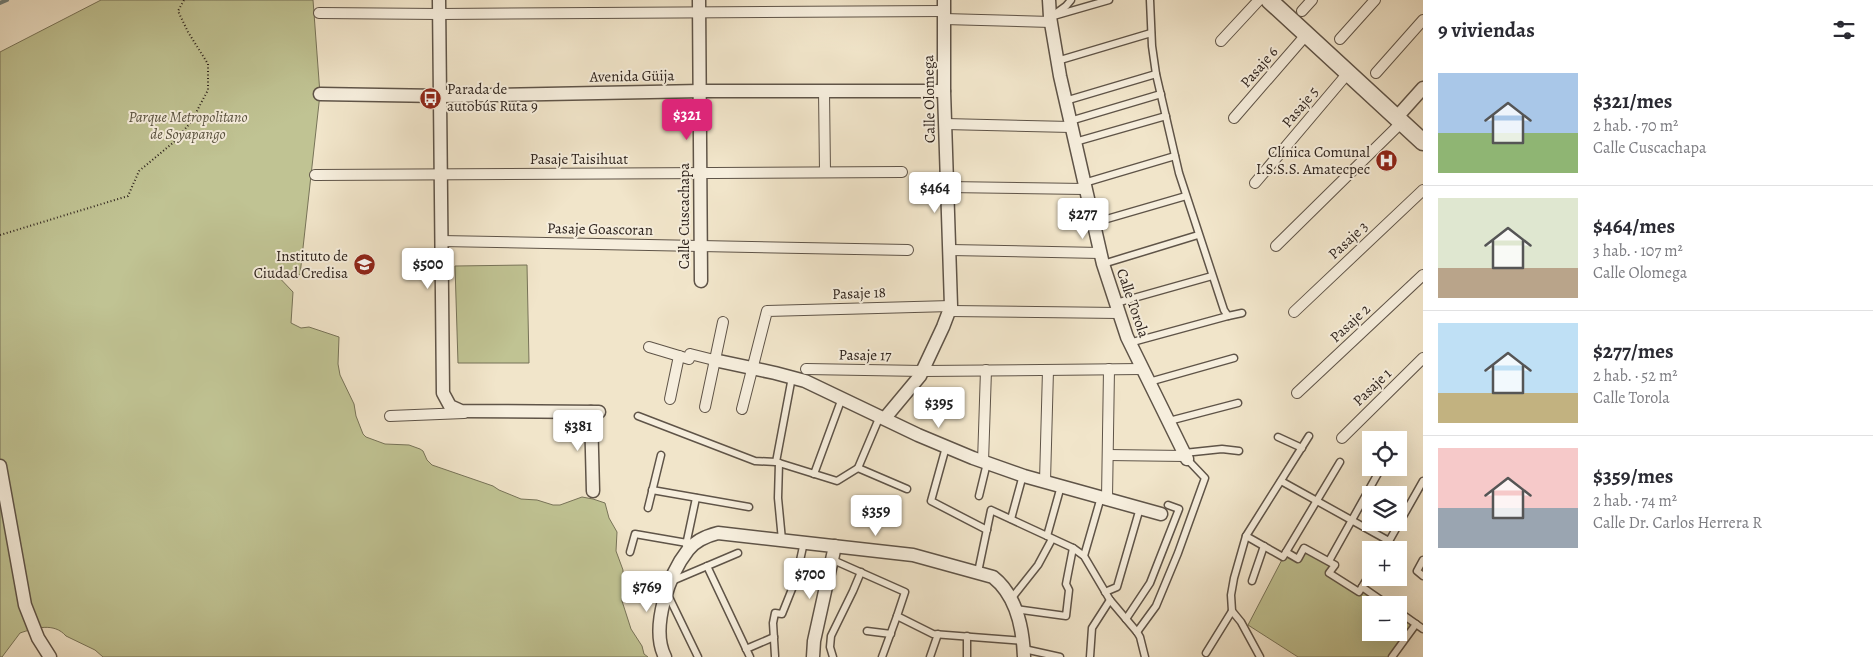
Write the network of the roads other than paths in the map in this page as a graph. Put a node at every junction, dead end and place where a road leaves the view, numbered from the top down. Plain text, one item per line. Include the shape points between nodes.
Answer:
1 (439, 0) edge
2 (1049, 0) edge
3 (1071, 0) edge
4 (1109, 0) edge
5 (1150, 0) edge
6 (1259, 0) edge
7 (1269, 0) edge
8 (1312, 0) edge
9 (1375, 0) edge
10 (699, 6) edge
11 (944, 10) edge
12 (1302, 10) dead end
13 (319, 13) dead end
14 (439, 14) junction
15 (1051, 20) junction
16 (1423, 20) edge
17 (1151, 33) junction
18 (1306, 35) junction
19 (1340, 39) dead end
20 (1221, 41) dead end
21 (1057, 61) junction
22 (1348, 73) junction
23 (1376, 73) dead end
24 (1156, 74) junction
25 (1423, 88) edge
26 (824, 91) junction
27 (944, 91) junction
28 (701, 92) junction
29 (320, 94) dead end
30 (1161, 94) junction
31 (440, 96) junction
32 (1065, 101) junction
33 (1166, 116) junction
34 (1234, 118) dead end
35 (1399, 120) junction
36 (945, 124) junction
37 (1070, 124) junction
38 (1421, 135) edge
39 (1075, 142) junction
40 (1175, 156) junction
41 (825, 172) junction
42 (902, 172) dead end
43 (701, 173) junction
44 (441, 175) junction
45 (315, 176) dead end
46 (1255, 184) dead end
47 (1084, 186) junction
48 (947, 187) junction
49 (1423, 190) edge
50 (1186, 196) junction
51 (1093, 223) junction
52 (1198, 236) junction
53 (441, 240) junction
54 (700, 246) junction
55 (1276, 246) dead end
56 (908, 250) dead end
57 (950, 250) junction
58 (1102, 258) junction
59 (1423, 275) edge
60 (1212, 276) junction
61 (701, 281) dead end
62 (950, 308) junction
63 (1117, 308) junction
64 (1294, 312) dead end
65 (1242, 313) dead end
66 (1228, 316) junction
67 (723, 322) dead end
68 (1129, 343) junction
69 (650, 347) dead end
70 (679, 356) junction
71 (1234, 358) dead end
72 (1423, 358) edge
73 (714, 360) junction
74 (752, 368) junction
75 (806, 369) dead end
76 (1109, 369) junction
77 (1142, 369) junction
78 (986, 370) junction
79 (1048, 370) junction
80 (923, 371) junction
81 (792, 377) junction
82 (1149, 382) junction
83 (1297, 394) dead end
84 (842, 398) junction
85 (670, 399) dead end
86 (1238, 403) dead end
87 (705, 407) dead end
88 (742, 408) dead end
89 (481, 412) junction
90 (390, 416) dead end
91 (638, 416) dead end
92 (883, 417) junction
93 (1169, 421) junction
94 (1309, 436) dead end
95 (1278, 437) dead end
96 (1342, 438) dead end
97 (946, 447) junction
98 (1302, 448) junction
99 (1239, 452) dead end
100 (661, 455) dead end
101 (1108, 455) junction
102 (1185, 456) junction
103 (777, 462) junction
104 (1340, 462) dead end
105 (985, 463) junction
106 (0, 466) edge
107 (858, 468) junction
108 (814, 474) junction
109 (1023, 475) junction
110 (1377, 476) edge
111 (1045, 481) junction
112 (1281, 481) junction
113 (1423, 482) edge
114 (1061, 486) junction
115 (907, 489) dead end
116 (592, 490) dead end
117 (652, 490) junction
118 (979, 496) dead end
119 (696, 498) junction
120 (1104, 498) junction
121 (1317, 501) junction
122 (648, 508) dead end
123 (749, 508) dead end
124 (1140, 508) junction
125 (1165, 509) joint
126 (1011, 519) junction
127 (1352, 521) junction
128 (987, 530) junction
129 (1246, 536) junction
130 (1050, 538) junction
131 (782, 540) junction
132 (1389, 541) joint
133 (804, 542) junction
134 (835, 546) junction
135 (1264, 546) junction
136 (1073, 548) junction
137 (686, 549) junction
138 (630, 552) dead end
139 (1286, 552) junction
140 (738, 553) dead end
141 (1084, 556) junction
142 (833, 560) junction
143 (1423, 560) edge
144 (1329, 562) junction
145 (707, 566) junction
146 (860, 572) junction
147 (978, 572) junction
148 (1423, 576) edge
149 (1252, 581) dead end
150 (669, 587) junction
151 (1362, 587) joint
152 (1105, 592) junction
153 (1375, 596) edge
154 (1110, 600) junction
155 (1013, 604) junction
156 (1232, 611) junction
157 (897, 616) junction
158 (1407, 618) edge
159 (1126, 619) junction
160 (1416, 624) junction
161 (1423, 629) edge
162 (867, 631) dead end
163 (1137, 632) junction
164 (891, 634) junction
165 (938, 634) junction
166 (967, 636) junction
167 (774, 637) junction
168 (746, 649) junction
169 (1024, 649) edge
170 (1206, 653) dead end
171 (775, 656) edge
172 (50, 657) edge
173 (665, 657) edge
174 (698, 657) edge
175 (750, 657) edge
176 (813, 657) edge
177 (833, 657) edge
178 (882, 657) edge
179 (930, 657) edge
180 (968, 657) edge
181 (1060, 657) edge
182 (1090, 657) edge
183 (1145, 657) edge
184 (1260, 657) edge
185 (1392, 657) edge

1 - 14 street
2 - 15 street, Calle Torola
3 - 15 lane
4 - 15 lane
5 - 17 lane
6 - 20 street
7 - 18 street
8 - 12 street
9 - 19 street
10 - 11 street
10 - 14 street
10 - 28 street, Calle Cuscachapa
11 - 15 street
11 - 27 street, Calle Olomega
13 - 14 street
14 - 31 street
15 - 21 street, Calle Torola
16 - 23 street
17 - 21 lane
17 - 24 lane
18 - 22 street
18 - 34 street, Pasaje 6
21 - 32 street, Calle Torola
22 - 35 street
22 - 46 street, Pasaje 5
24 - 30 lane
24 - 32 lane
25 - 35 street
26 - 27 street, Avenida Güija
26 - 28 street, Avenida Güija
26 - 41 street
27 - 36 street, Calle Olomega
28 - 31 street, Avenida Güija
28 - 43 street, Calle Cuscachapa
29 - 31 street, Avenida Güija
30 - 33 lane
30 - 37 lane
31 - 44 street
32 - 37 street, Calle Torola
33 - 39 lane
33 - 40 lane
35 - 38 street
35 - 55 street
36 - 37 street
36 - 48 street, Calle Olomega
37 - 39 street, Calle Torola
39 - 47 street, Calle Torola
40 - 47 lane
40 - 50 lane
41 - 42 street, Pasaje Taisihuat
41 - 43 street, Pasaje Taisihuat
43 - 44 street, Pasaje Taisihuat
43 - 54 street, Calle Cuscachapa
44 - 45 street, Pasaje Taisihuat
44 - 53 street
47 - 48 street
47 - 51 street, Calle Torola
48 - 57 street, Calle Olomega
49 - 64 street, Pasaje 3
50 - 51 lane
50 - 52 lane
51 - 58 street, Calle Torola
52 - 58 lane
52 - 60 lane
53 - 54 street, Pasaje Goascoran
53 - 89 street via 443,393 450,406 462,411
54 - 56 street, Pasaje Goascoran
54 - 61 street, Calle Cuscachapa
57 - 58 street
57 - 62 street, Calle Olomega
58 - 63 street, Calle Torola
59 - 83 street, Pasaje 2
60 - 63 lane
60 - 66 lane
62 - 63 street, Pasaje 18
62 - 74 street, Pasaje 18 via 767,311
62 - 80 street, Calle Olomega
63 - 68 street, Calle Torola
65 - 66 lane
66 - 68 lane
67 - 73 street
68 - 77 street, Calle Torola
69 - 70 street
70 - 73 street via 689,359 690,354
70 - 85 street
71 - 82 lane
72 - 96 street, Pasaje 1
73 - 74 street
73 - 87 street
74 - 81 street
74 - 88 street
75 - 80 street, Pasaje 17
76 - 77 street, Pasaje 17
76 - 79 street, Pasaje 17
76 - 101 street
77 - 82 street, Calle Torola
78 - 79 street, Pasaje 17
78 - 80 street, Pasaje 17
78 - 105 street
79 - 111 street
80 - 92 street, Calle Olomega
81 - 84 street
81 - 103 lane
82 - 93 street, Calle Torola
84 - 92 street
84 - 108 lane
86 - 93 lane
89 - 90 street
89 - 116 street via 595,412
91 - 103 lane via 755,461
92 - 97 street
92 - 107 lane
93 - 102 street, Calle Torola
94 - 98 lane
95 - 98 lane
97 - 105 street
97 - 128 lane via 931,501
98 - 112 lane
99 - 102 lane via 1212,450
100 - 117 lane
101 - 102 street
101 - 120 street
102 - 163 lane via 1204,478 1156,606
103 - 108 lane
103 - 131 lane
104 - 121 lane
105 - 109 street
105 - 118 lane
106 - 172 street via 25,605 38,638
107 - 108 lane via 837,481
107 - 115 lane
109 - 111 street
109 - 126 lane
110 - 127 lane
111 - 114 street
112 - 121 lane
112 - 129 lane
113 - 132 lane
114 - 120 street
114 - 130 lane
117 - 119 lane
117 - 122 lane
119 - 123 lane
119 - 137 lane
120 - 124 street
120 - 141 lane
121 - 127 lane
121 - 139 lane
124 - 125 street
124 - 152 lane via 1117,587
125 - 159 lane via 1179,509 1150,582
126 - 128 lane via 991,510
126 - 130 lane
127 - 132 lane
127 - 144 lane
128 - 147 lane
129 - 135 lane
129 - 156 lane via 1234,578
130 - 136 lane
130 - 155 lane
131 - 133 street
131 - 137 street via 718,533 701,538
133 - 134 street
133 - 167 lane via 796,579 782,614 775,613
134 - 142 street
134 - 147 street via 913,556
135 - 139 lane via 1283,557
135 - 149 lane
136 - 141 lane
136 - 155 lane via 1066,584 1069,590 1066,616
137 - 138 lane via 634,534
137 - 150 street
139 - 144 lane via 1298,559 1304,548
140 - 145 lane
141 - 152 lane
142 - 146 lane
142 - 176 street
143 - 148 lane via 1416,571
144 - 151 lane via 1335,565 1329,574 1359,592
145 - 150 lane
145 - 168 lane
146 - 157 lane via 905,592
146 - 177 lane via 831,636
147 - 155 street via 1003,585
150 - 173 street via 660,620 661,649
150 - 174 lane
151 - 153 lane
152 - 154 lane
154 - 159 lane
154 - 182 lane via 1092,628
155 - 169 street
156 - 170 lane
156 - 184 lane
157 - 164 lane
157 - 165 lane
158 - 160 lane
159 - 163 lane
160 - 161 lane
160 - 185 lane
162 - 164 lane
163 - 183 lane
164 - 178 lane
165 - 166 lane
165 - 179 lane
166 - 169 lane
166 - 180 lane
167 - 168 lane
167 - 171 lane
168 - 175 lane
169 - 181 lane

